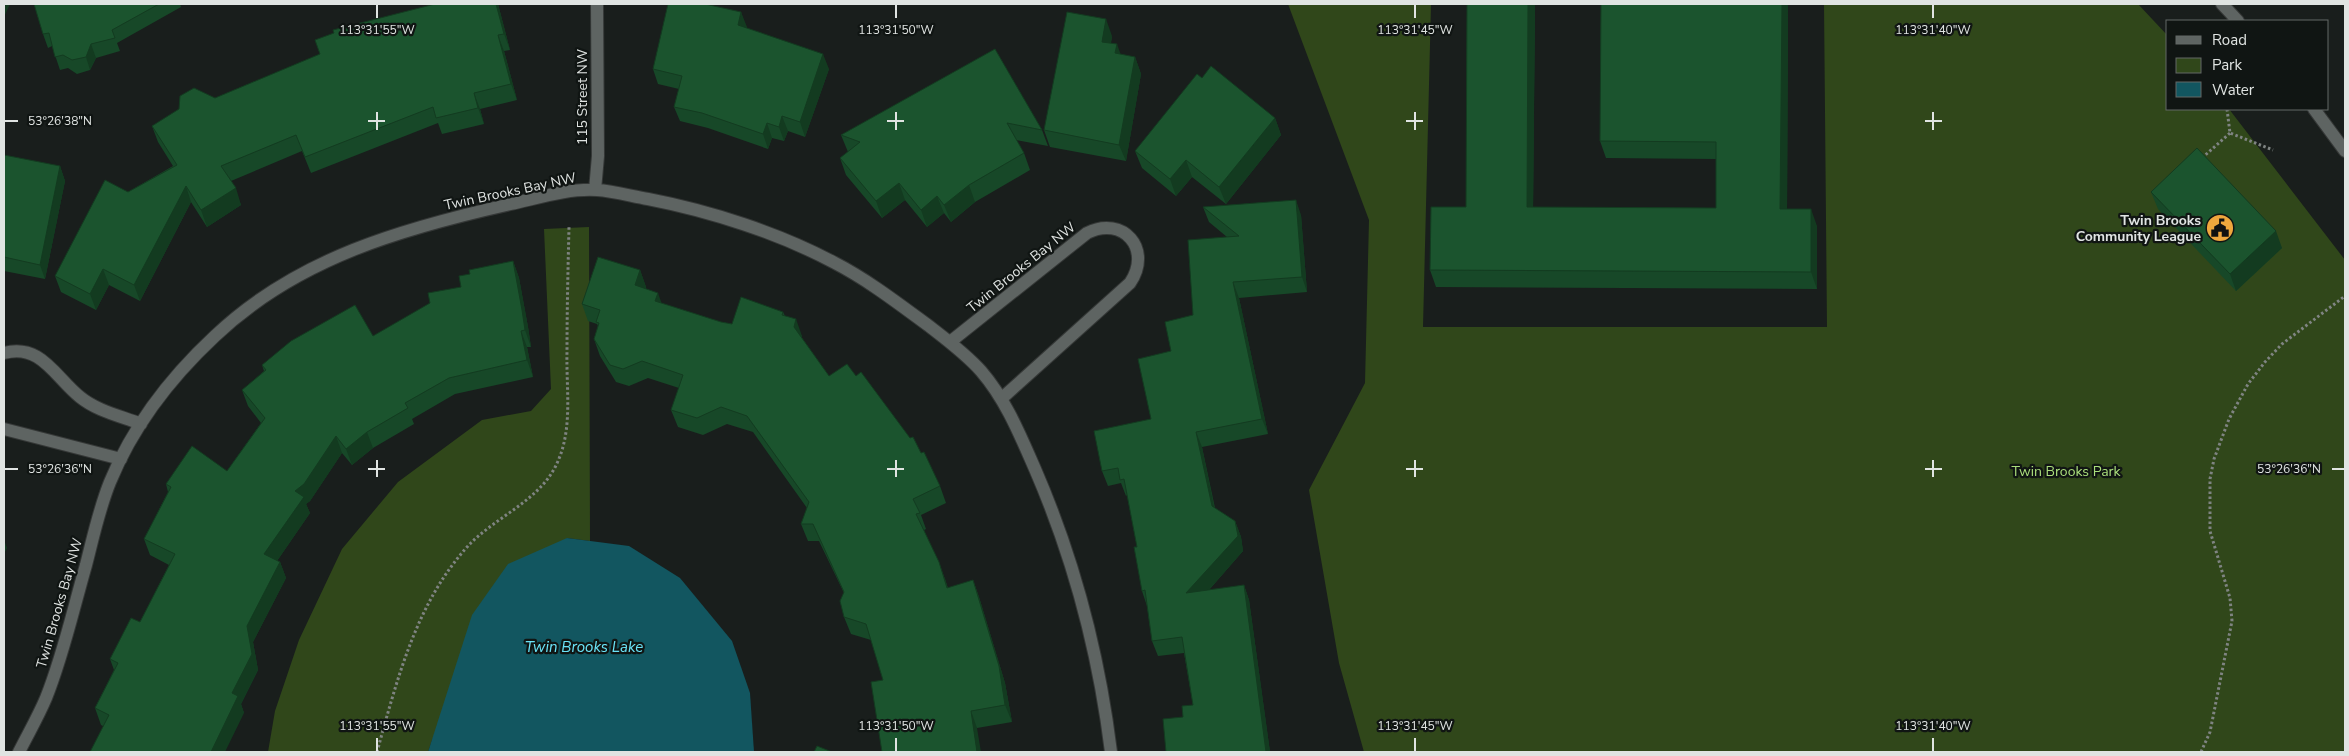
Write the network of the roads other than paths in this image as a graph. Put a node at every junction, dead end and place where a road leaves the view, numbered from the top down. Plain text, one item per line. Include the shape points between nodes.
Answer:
1 (597, 4) edge
2 (2222, 4) edge
3 (2237, 20) edge
4 (2315, 110) edge
5 (2345, 151) edge
6 (595, 190) junction
7 (950, 342) junction
8 (4, 353) edge
9 (1002, 399) junction
10 (140, 424) junction
11 (4, 429) edge
12 (121, 459) junction
13 (19, 752) edge
14 (1111, 752) edge

1 - 6 street, 115 Street NW via 598,156
2 - 3 street
4 - 5 street
6 - 7 street, Twin Brooks Bay NW via 676,205 749,225 835,263 900,304
6 - 10 street, Twin Brooks Bay NW via 564,193 411,229 361,245 310,268 258,299 214,337 175,378
7 - 9 street, Twin Brooks Bay NW via 979,369
7 - 9 street, Twin Brooks Bay NW via 1096,228 1117,229 1134,242 1139,263 1130,283
8 - 10 street via 13,350 40,357 79,397
9 - 14 street, Twin Brooks Bay NW via 1055,516 1088,620
10 - 12 street, Twin Brooks Bay NW
11 - 12 street
12 - 13 street, Twin Brooks Bay NW via 109,484 46,698

